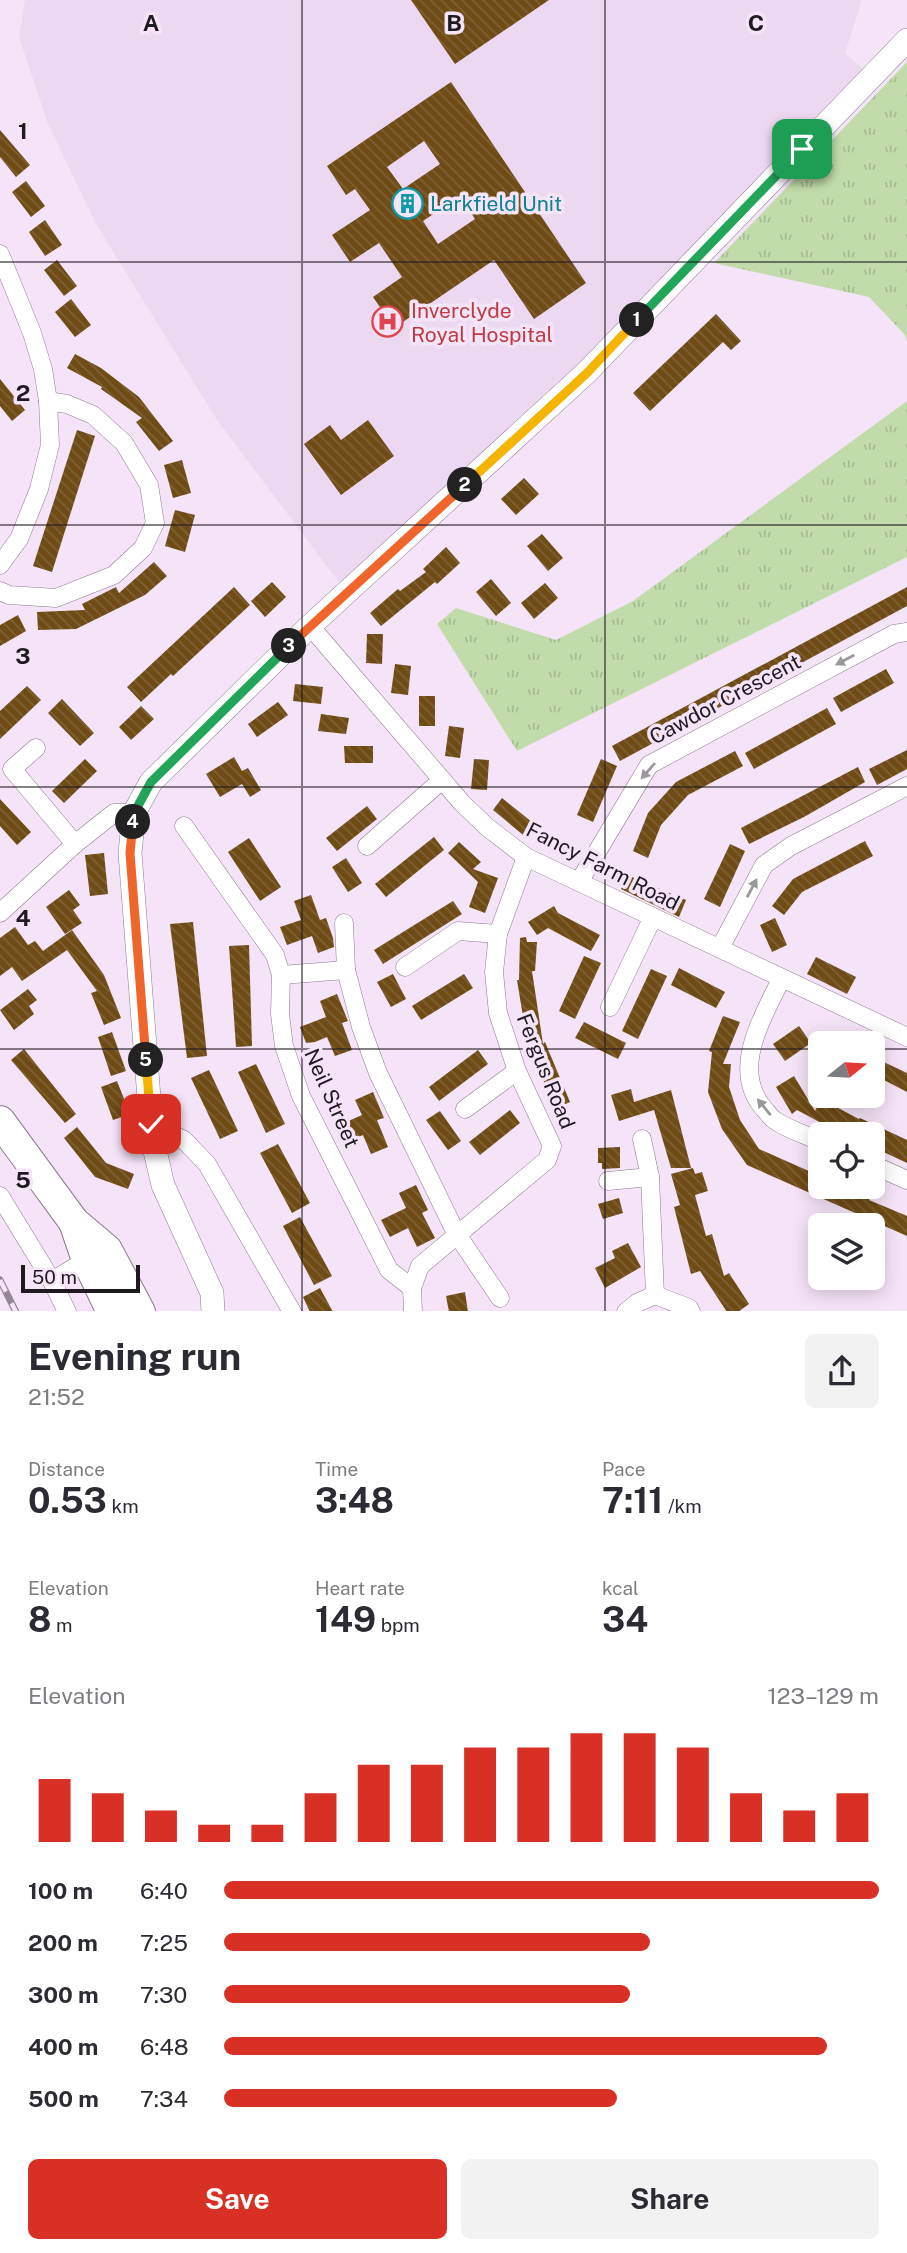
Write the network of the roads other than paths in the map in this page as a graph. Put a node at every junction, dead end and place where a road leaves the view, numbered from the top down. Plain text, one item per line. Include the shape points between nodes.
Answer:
1 (907, 40) edge
2 (0, 254) edge
3 (48, 401) junction
4 (0, 565) edge
5 (0, 591) edge
6 (310, 626) junction
7 (907, 632) edge
8 (36, 748) dead end
9 (442, 780) junction
10 (907, 786) edge
11 (134, 813) junction
12 (184, 827) dead end
13 (75, 844) junction
14 (368, 846) dead end
15 (526, 857) junction
16 (579, 882) junction
17 (0, 913) edge
18 (653, 917) junction
19 (344, 923) dead end
20 (498, 934) junction
21 (720, 948) junction
22 (405, 967) dead end
23 (346, 970) junction
24 (281, 975) junction
25 (781, 979) junction
26 (610, 1007) dead end
27 (907, 1037) edge
28 (517, 1071) junction
29 (464, 1109) dead end
30 (0, 1121) edge
31 (151, 1124) junction
32 (808, 1136) edge
33 (642, 1139) dead end
34 (885, 1171) edge
35 (650, 1177) junction
36 (608, 1181) dead end
37 (907, 1181) edge
38 (0, 1196) edge
39 (74, 1223) junction
40 (456, 1233) junction
41 (87, 1260) junction
42 (52, 1281) junction
43 (412, 1288) junction
44 (655, 1295) junction
45 (500, 1298) dead end
46 (67, 1311) edge
47 (112, 1311) edge
48 (140, 1311) edge
49 (213, 1311) edge
50 (292, 1311) edge
51 (413, 1311) edge
52 (626, 1311) edge
53 (691, 1311) edge

1 - 6 street via 587,373
2 - 3 street via 32,332
3 - 4 street via 50,445 39,489 19,538
3 - 5 street via 93,415 124,443 149,485 155,523 143,548 114,575 56,598
6 - 9 street, Fancy Farm Road
6 - 11 street via 151,782
7 -> 16 street, Cawdor Crescent via 894,634 649,765
8 - 13 street via 12,769
9 - 14 street
9 - 15 street, Fancy Farm Road via 487,827
21 -> 10 street via 764,865 791,846
11 - 13 street via 114,813
11 - 31 street via 130,853
12 - 24 street, Neil Street via 275,955
13 - 17 street
15 - 16 street, Fancy Farm Road
15 - 20 street, Fergus Road
16 - 18 street, Fancy Farm Road
18 - 21 street, Fancy Farm Road
18 - 26 street
19 - 23 street
20 - 22 street via 458,932
20 - 28 street, Fergus Road via 494,972 498,1013
21 - 25 street, Fancy Farm Road
23 - 24 street
23 - 40 street via 378,1073
24 - 43 street, Neil Street via 284,1046 301,1096 389,1270
25 - 27 street, Fancy Farm Road
32 -> 25 street via 776,1121 758,1102 750,1082 748,1061 755,1034
28 - 29 street
28 - 40 street, Fergus Road via 552,1146 547,1160
30 - 39 highway
31 - 49 street via 163,1185 212,1293
31 - 50 street via 184,1140 207,1164
33 - 35 street
34 - 37 street
35 - 36 street
35 - 44 street
38 - 42 street
39 - 41 highway
39 - 48 highway via 107,1250
40 - 43 street, Fergus Road via 420,1266
40 - 45 street
41 - 42 street
41 - 47 highway
42 - 46 street
43 - 51 street
44 - 52 street
44 - 53 street

